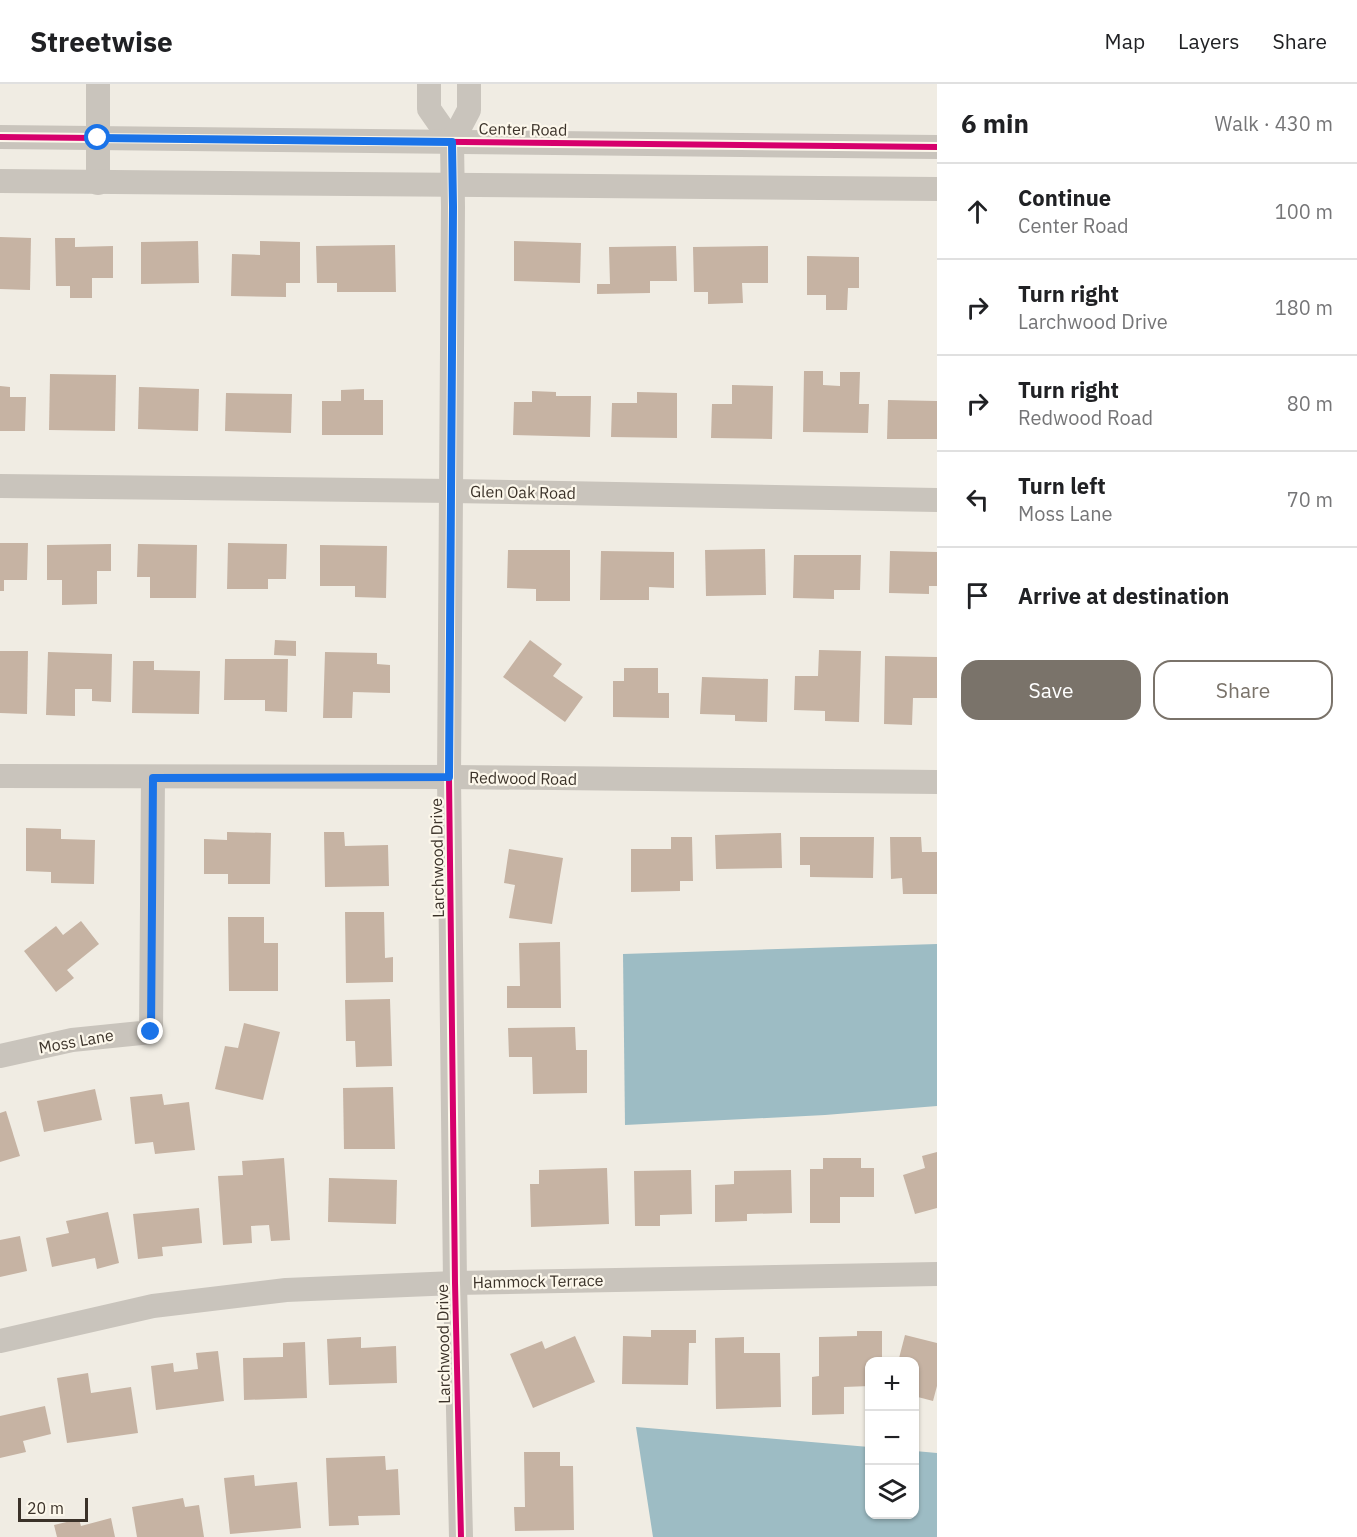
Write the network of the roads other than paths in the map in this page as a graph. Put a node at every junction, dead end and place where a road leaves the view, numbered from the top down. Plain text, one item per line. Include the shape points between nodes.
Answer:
1 (98, 84) edge
2 (429, 84) edge
3 (469, 84) edge
4 (0, 137) edge
5 (98, 138) junction
6 (452, 142) junction
7 (937, 147) edge
8 (0, 181) edge
9 (98, 183) junction
10 (453, 185) junction
11 (937, 189) edge
12 (0, 486) edge
13 (452, 491) junction
14 (937, 500) edge
15 (0, 776) edge
16 (449, 777) junction
17 (153, 778) junction
18 (937, 782) edge
19 (0, 1056) edge
20 (937, 1274) edge
21 (455, 1283) junction
22 (0, 1341) edge
23 (461, 1537) edge

1 - 5 street
2 - 6 street via 429,109
3 - 6 street via 469,110
4 - 5 street, Center Road
5 - 6 street, Center Road
5 - 9 street
6 - 7 street, Center Road
6 - 10 street, Larchwood Drive
8 - 9 street
9 - 10 street
10 - 11 street
10 - 13 street, Larchwood Drive
12 - 13 street, Glen Oak Road
13 - 14 street, Glen Oak Road
13 - 16 street, Larchwood Drive
15 - 17 street, Redwood Road
16 - 17 street, Redwood Road
16 - 18 street, Redwood Road
16 - 21 street, Larchwood Drive
17 - 19 street, Moss Lane via 151,1032 72,1040
20 - 21 street, Hammock Terrace
21 - 22 street, Hammock Terrace via 226,1296 153,1306
21 - 23 street, Larchwood Drive

